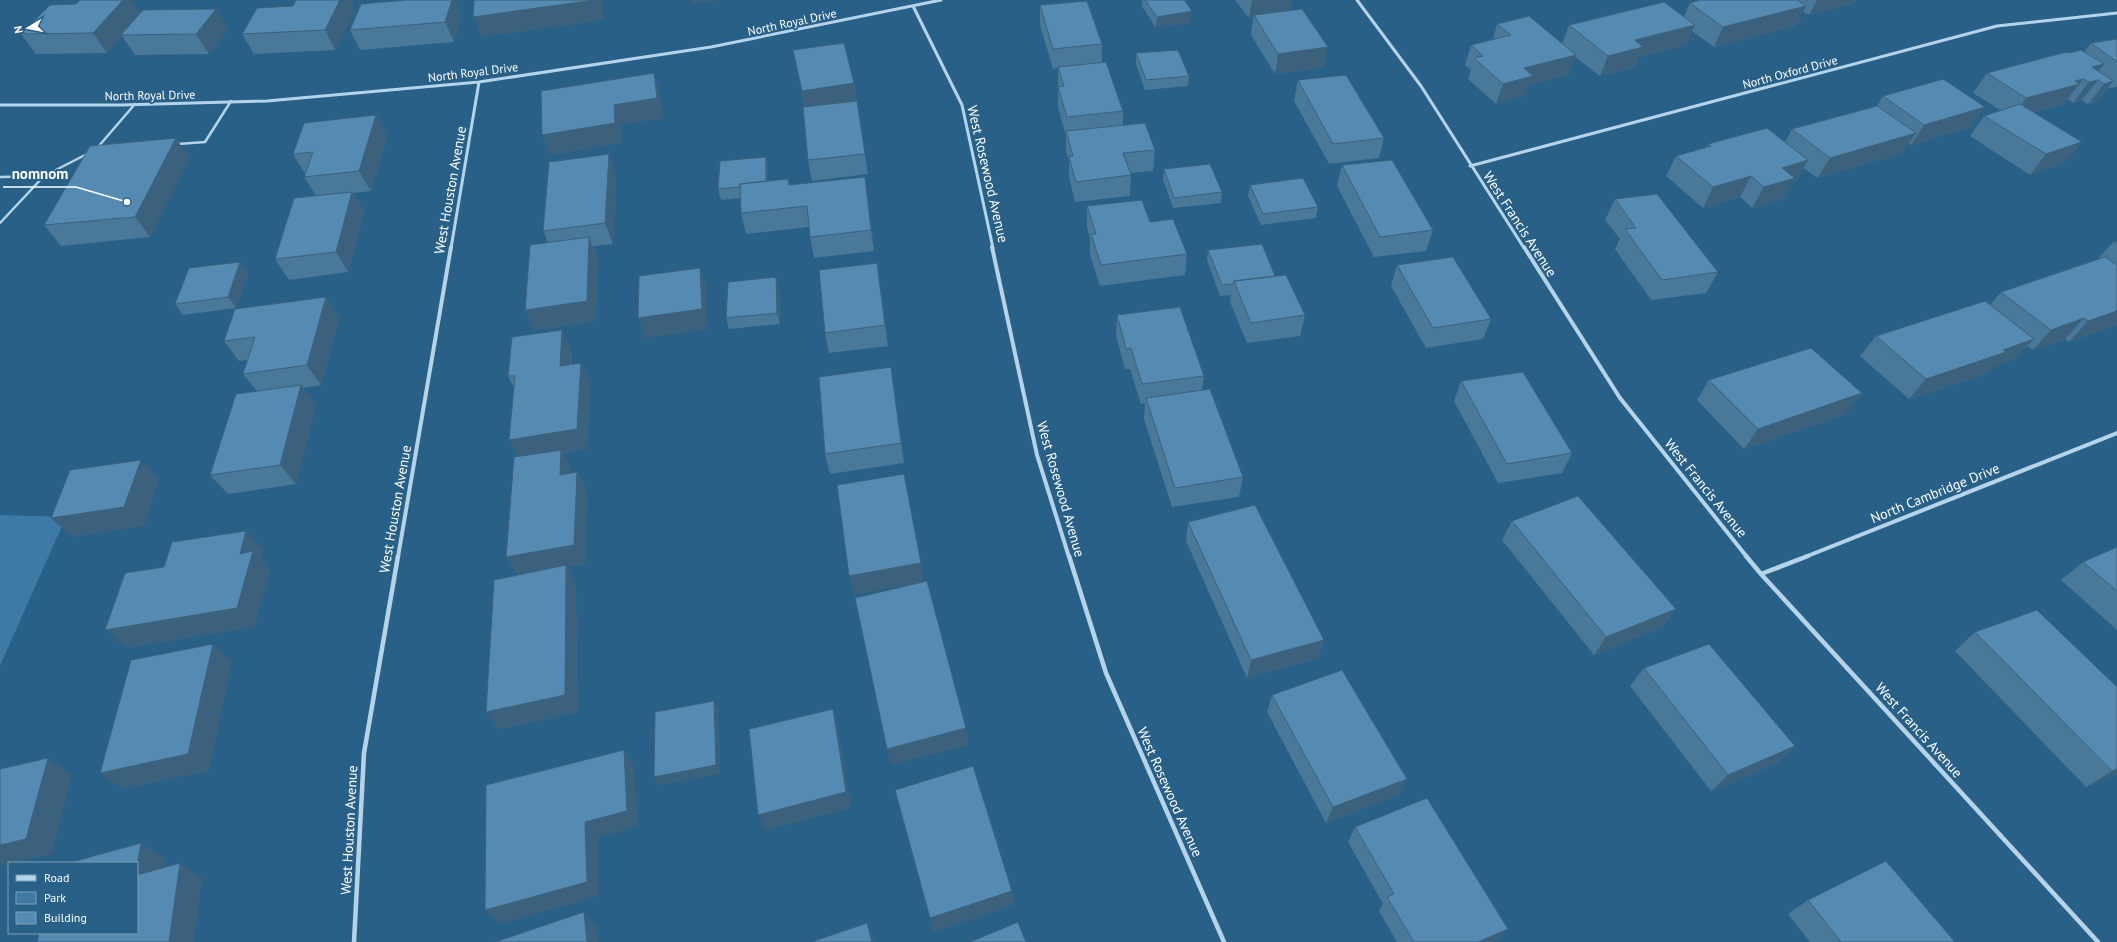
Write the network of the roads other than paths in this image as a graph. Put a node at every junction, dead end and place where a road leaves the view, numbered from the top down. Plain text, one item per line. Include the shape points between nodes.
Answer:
1 (941, 0) edge
2 (1357, 0) edge
3 (913, 6) junction
4 (2117, 13) edge
5 (480, 82) junction
6 (231, 101) junction
7 (135, 104) junction
8 (0, 105) edge
9 (174, 144) edge
10 (104, 149) edge
11 (90, 153) edge
12 (1470, 166) junction
13 (44, 176) junction
14 (0, 177) edge
15 (0, 223) edge
16 (2117, 433) edge
17 (1761, 574) junction
18 (354, 942) edge
19 (1224, 942) edge
20 (2098, 942) edge

1 - 3 street, North Royal Drive
2 - 12 street, West Francis Avenue via 1421,86
3 - 5 street, North Royal Drive via 710,47
3 - 19 street, West Rosewood Avenue via 962,106 1037,455 1106,673
4 - 12 street, North Oxford Drive via 1997,26
5 - 6 street, North Royal Drive via 267,101
5 - 18 street, West Houston Avenue via 364,753
6 - 7 street, North Royal Drive
6 - 9 lane via 205,142
7 - 8 street, North Royal Drive
7 - 10 lane via 96,150
11 - 13 lane
12 - 17 street, West Francis Avenue via 1620,398
13 - 14 lane
13 - 15 lane
16 - 17 street, North Cambridge Drive
17 - 20 street, West Francis Avenue

